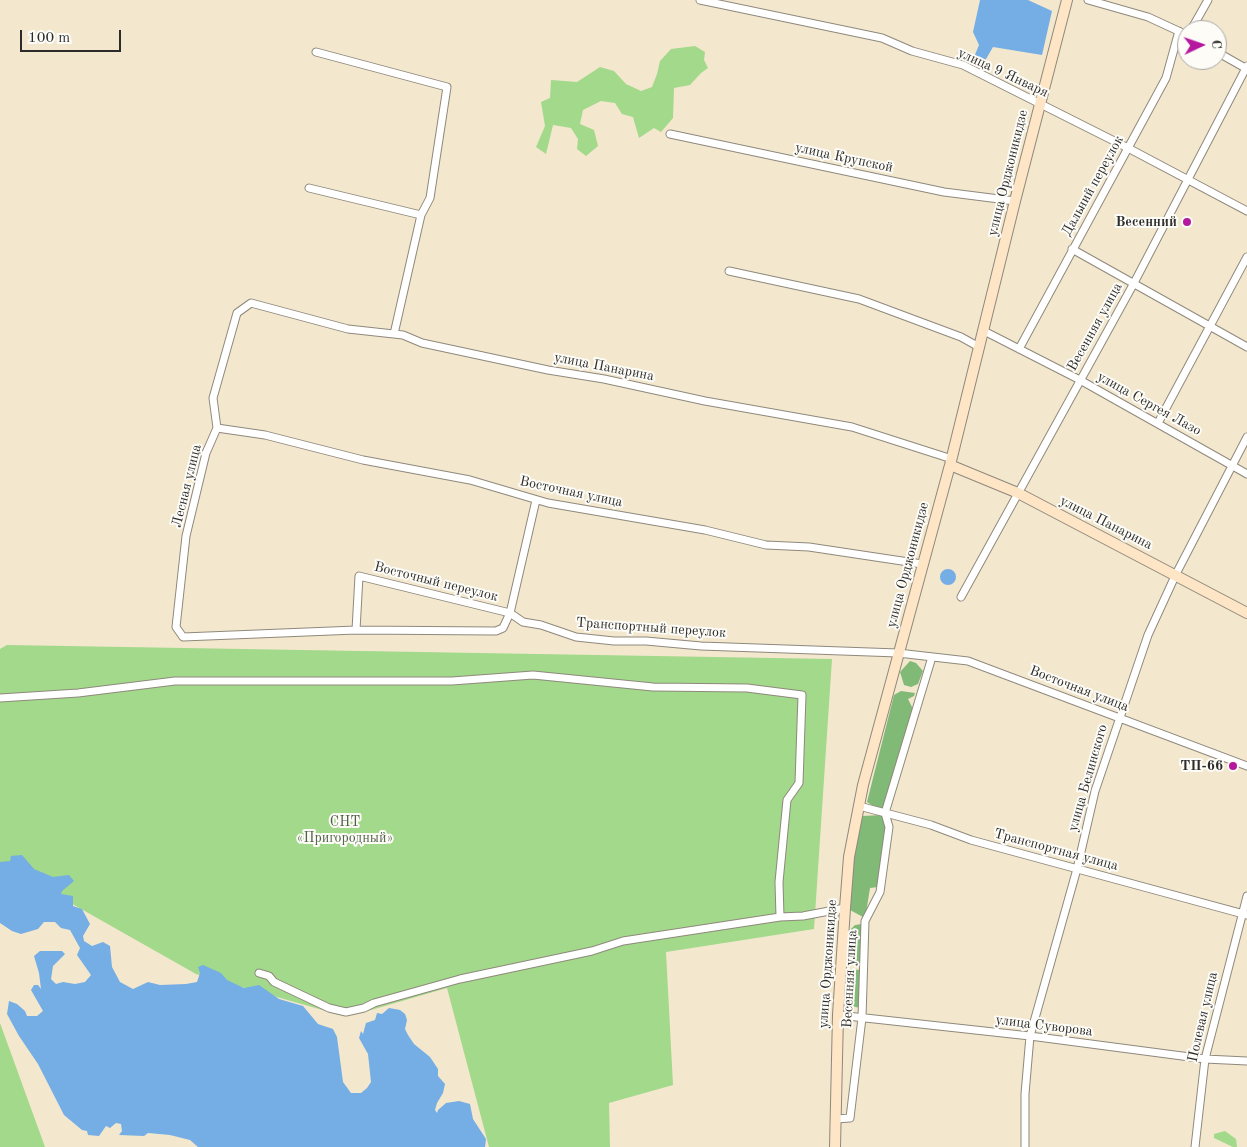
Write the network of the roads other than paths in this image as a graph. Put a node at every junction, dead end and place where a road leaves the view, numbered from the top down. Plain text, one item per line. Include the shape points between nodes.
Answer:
1 (700, 0) edge
2 (1068, 0) edge
3 (1088, 0) edge
4 (1208, 0) edge
5 (1197, 20) edge
6 (1177, 31) edge
7 (1177, 35) edge
8 (316, 52) dead end
9 (1227, 57) edge
10 (1247, 68) edge
11 (1040, 104) junction
12 (670, 134) dead end
13 (1128, 148) junction
14 (1188, 179) junction
15 (310, 188) dead end
16 (1015, 201) junction
17 (1247, 211) edge
18 (421, 215) junction
19 (1072, 249) junction
20 (1247, 257) edge
21 (729, 271) dead end
22 (1134, 283) junction
23 (1209, 326) junction
24 (984, 331) junction
25 (394, 334) junction
26 (979, 347) junction
27 (1247, 347) edge
28 (1019, 349) junction
29 (1080, 380) junction
30 (1158, 423) junction
31 (217, 428) junction
32 (1247, 437) edge
33 (951, 462) junction
34 (1232, 465) junction
35 (1247, 474) edge
36 (1018, 493) junction
37 (536, 500) junction
38 (922, 564) junction
39 (1176, 574) junction
40 (961, 597) dead end
41 (510, 613) junction
42 (1247, 613) edge
43 (356, 630) junction
44 (898, 653) junction
45 (932, 657) junction
46 (0, 698) edge
47 (1118, 718) junction
48 (1247, 766) edge
49 (859, 806) junction
50 (885, 813) junction
51 (1077, 869) junction
52 (1247, 896) edge
53 (845, 908) junction
54 (1244, 914) edge
55 (780, 917) junction
56 (259, 973) dead end
57 (838, 1015) junction
58 (862, 1018) junction
59 (1030, 1036) junction
60 (1205, 1059) junction
61 (1247, 1062) edge
62 (836, 1119) junction
63 (835, 1147) edge
64 (1025, 1147) edge
65 (1195, 1147) edge

1 - 11 street, улица 9 Января via 882,38 912,51 963,65
2 - 11 main road, улица Орджоникидзе
3 - 6 street
4 - 5 street
7 - 13 street, Дальний переулок via 1166,78
8 - 18 street via 446,87 430,198
9 - 10 street
10 - 14 street, Весенняя улица
11 - 13 street, улица 9 Января
11 - 16 main road, улица Орджоникидзе
12 - 16 street, улица Крупской via 944,192
13 - 14 street, улица 9 Января
13 - 19 street, Дальний переулок
14 - 17 street, улица 9 Января
14 - 22 street, Весенняя улица
15 - 18 street
16 - 24 main road, улица Орджоникидзе
18 - 25 street
19 - 22 street
19 - 28 street, Дальний переулок
20 - 23 street
21 - 26 street via 860,299 961,337
22 - 23 street
22 - 29 street, Весенняя улица
23 - 27 street
23 - 30 street
24 - 26 main road, улица Орджоникидзе
24 - 28 street, улица Сергея Лазо
25 - 31 street, улица Панарина via 320,323 251,303 237,313 213,398
25 - 33 street, улица Панарина via 548,370 852,427
26 - 33 main road, улица Орджоникидзе
28 - 29 street, улица Сергея Лазо
29 - 30 street, улица Сергея Лазо
29 - 36 street, Весенняя улица
30 - 34 street, улица Сергея Лазо
31 - 37 street, Восточная улица via 265,435 364,460 470,480
31 - 43 street, Лесная улица via 206,453 186,536 176,627 182,637
32 - 34 street, улица Белинского
33 - 36 main road, улица Панарина
33 - 38 main road, улица Орджоникидзе
34 - 35 street, улица Сергея Лазо
34 - 39 street, улица Белинского
36 - 39 main road, улица Панарина
36 - 40 street, Весенняя улица
37 - 38 street, Восточная улица via 705,530 766,545 809,547
37 - 41 street, Восточный переулок
38 - 44 main road, улица Орджоникидзе
39 - 42 main road, улица Панарина
39 - 47 street, улица Белинского via 1148,636
41 - 43 street via 503,628 496,631
41 - 43 street, Восточный переулок via 359,576
41 - 44 street, Транспортный переулок via 522,622 595,639
44 - 45 street, Восточная улица
44 - 49 main road, улица Орджоникидзе
45 - 47 street, Восточная улица via 968,661
45 - 50 street, Весенняя улица
46 - 55 street via 78,693 175,681 452,681 533,674 653,687 747,688 802,695 799,783 787,800
47 - 48 street, Восточная улица
47 - 51 street, улица Белинского via 1095,791
49 - 50 street, Транспортная улица
49 - 53 main road, улица Орджоникидзе via 849,857
50 - 51 street, Транспортная улица
50 - 58 street, Весенняя улица via 889,828 880,892 865,921
51 - 54 street, Транспортная улица
51 - 59 street, улица Белинского
52 - 54 street, Полевая улица
53 - 55 street
53 - 57 main road, улица Орджоникидзе
54 - 60 street, Полевая улица
55 - 56 street via 623,941 592,951 460,979 346,1012 330,1008
57 - 58 street, улица Суворова
57 - 62 main road, улица Орджоникидзе
58 - 59 street, улица Суворова
58 - 62 street, Весенняя улица via 850,1118
59 - 60 street, улица Суворова
59 - 64 street, улица Белинского
60 - 61 street, улица Суворова
60 - 65 street, Полевая улица
62 - 63 main road, улица Орджоникидзе

